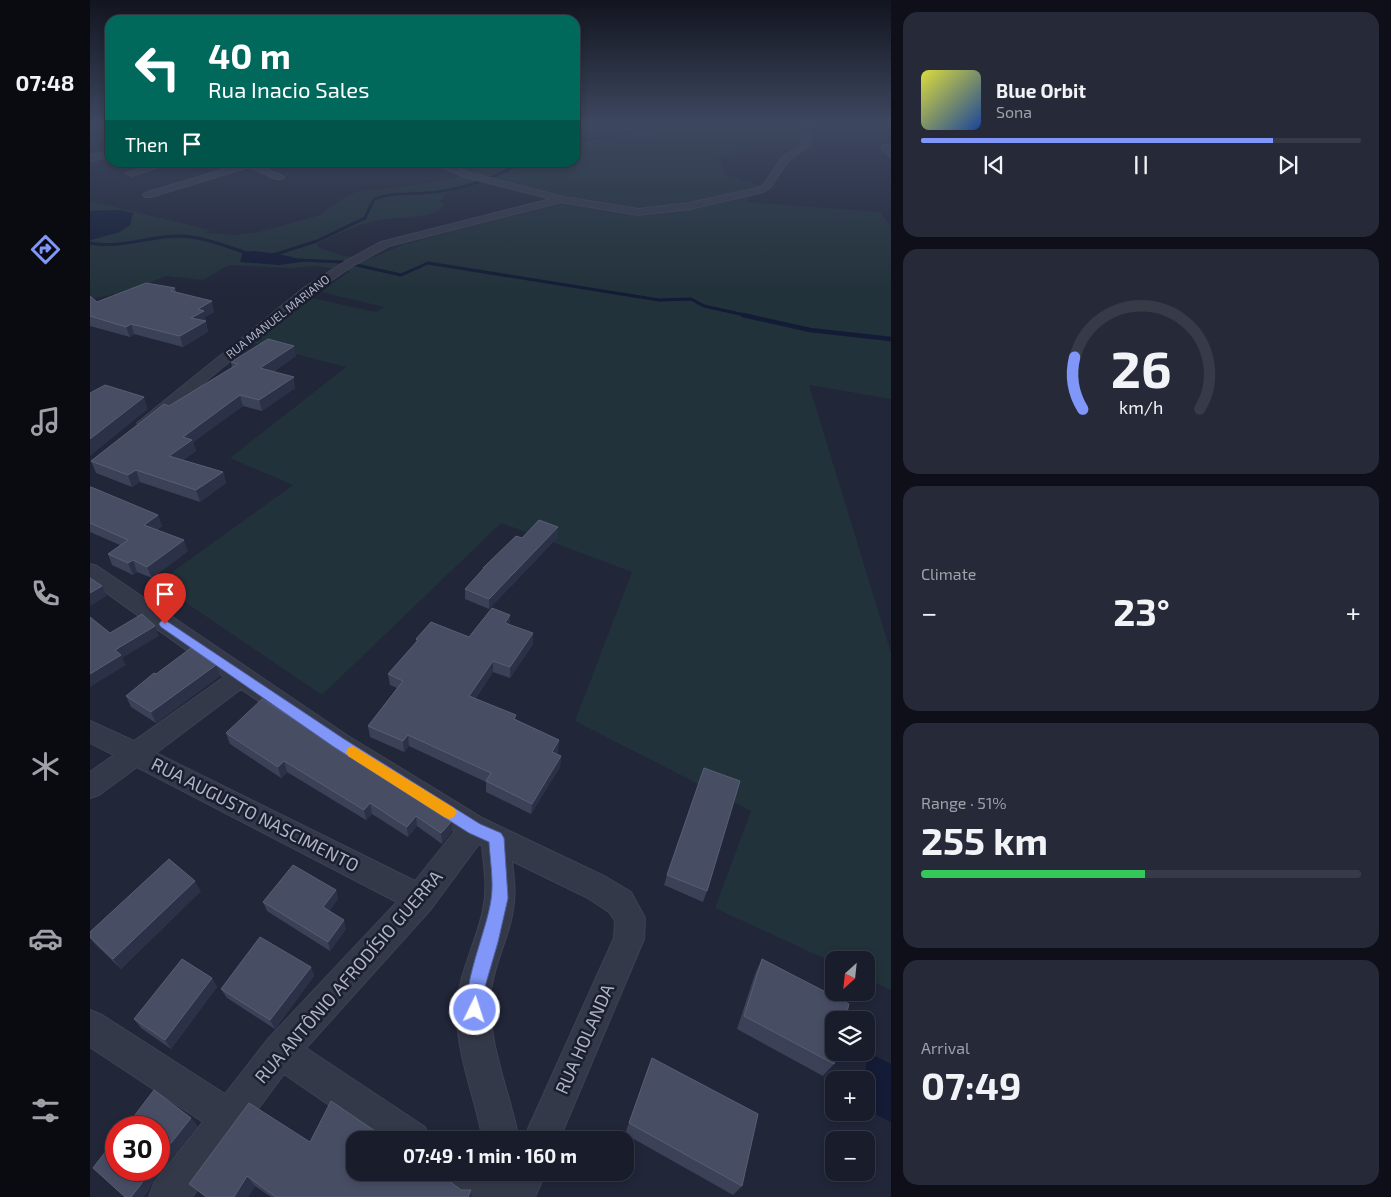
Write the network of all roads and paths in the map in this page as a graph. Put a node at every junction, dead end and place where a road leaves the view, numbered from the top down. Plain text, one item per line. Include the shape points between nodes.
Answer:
1 (196, 180) edge
2 (487, 180) edge
3 (771, 180) edge
4 (148, 195) dead end
5 (561, 199) junction
6 (135, 432) edge
7 (90, 571) edge
8 (240, 677) junction
9 (90, 731) edge
10 (136, 754) junction
11 (90, 787) edge
12 (485, 833) junction
13 (420, 899) junction
14 (90, 1027) edge
15 (280, 1051) junction
16 (229, 1118) junction
17 (399, 1131) edge
18 (499, 1131) edge
19 (545, 1131) edge
20 (473, 1181) edge
21 (507, 1181) edge
22 (523, 1181) edge
23 (168, 1197) edge
24 (496, 1197) edge
25 (510, 1197) edge
26 (516, 1197) edge

1 - 4 street
2 - 5 street
3 - 5 street, RUA MANUEL MARIANO via 760,190 690,206 638,212
5 - 6 street, RUA MANUEL MARIANO via 385,244 309,290
7 - 8 street
8 - 10 street
8 - 12 street
9 - 10 street, RUA AUGUSTO NASCIMENTO
10 - 11 street
10 - 13 street, RUA AUGUSTO NASCIMENTO
12 - 13 street, RUA ANTÔNIO AFRODÍSIO GUERRA
12 - 18 street via 500,898 475,990 475,1030 478,1054
12 - 19 street, RUA HOLANDA via 596,887 620,902 630,918 629,939
13 - 15 street, RUA ANTÔNIO AFRODÍSIO GUERRA
14 - 16 street
15 - 16 street, RUA ANTÔNIO AFRODÍSIO GUERRA
15 - 17 street
16 - 23 street, RUA ANTÔNIO AFRODÍSIO GUERRA
20 - 24 street
21 - 25 street
22 - 26 street

